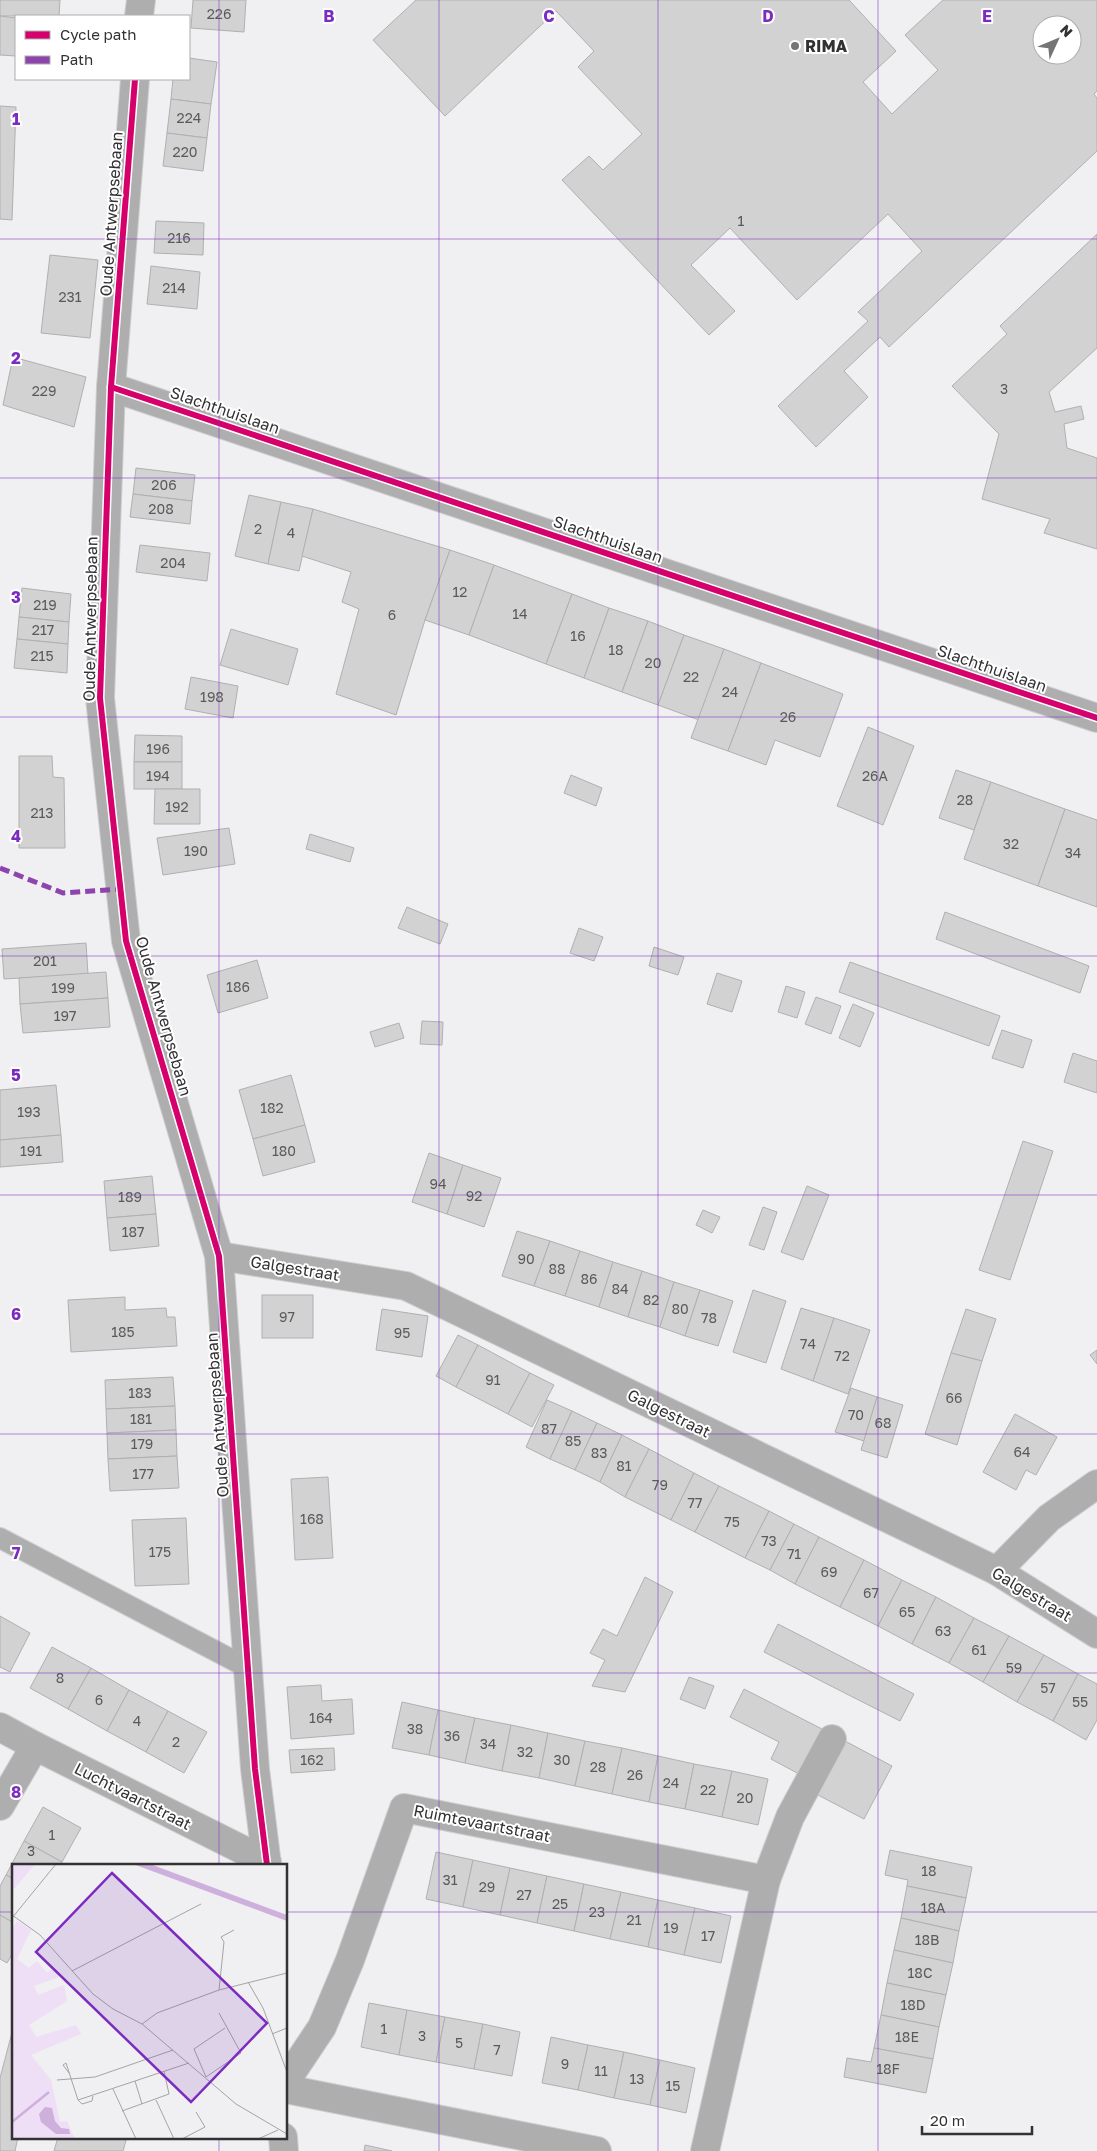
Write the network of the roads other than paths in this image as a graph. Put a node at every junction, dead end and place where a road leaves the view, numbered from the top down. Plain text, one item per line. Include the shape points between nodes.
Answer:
1 (141, 0) edge
2 (139, 15) edge
3 (135, 80) edge
4 (111, 387) junction
5 (1097, 718) edge
6 (220, 1256) junction
7 (1097, 1484) edge
8 (0, 1538) edge
9 (997, 1571) junction
10 (1097, 1634) edge
11 (248, 1668) junction
12 (0, 1727) edge
13 (832, 1739) dead end
14 (35, 1746) junction
15 (0, 1806) edge
16 (267, 1864) edge
17 (766, 1880) junction
18 (288, 2079) edge
19 (288, 2089) edge
20 (283, 2138) edge
21 (284, 2151) edge
22 (597, 2151) edge
23 (705, 2151) edge

1 - 2 street
3 - 4 street, Oude Antwerpsebaan
4 - 5 street, Slachthuislaan
4 - 6 street, Oude Antwerpsebaan via 100,698 126,941
6 - 9 street, Galgestraat via 406,1286
6 - 11 street, Oude Antwerpsebaan
7 - 9 street via 1049,1518
8 - 11 lane
9 - 10 street, Galgestraat
11 - 16 street, Oude Antwerpsebaan via 255,1769
12 - 14 street, Luchtvaartstraat
13 - 17 street via 790,1817
14 - 15 street
14 - 16 street, Luchtvaartstraat
17 - 18 street, Ruimtevaartstraat via 404,1808 350,1960 322,2027
17 - 23 street
19 - 22 street
20 - 21 street

